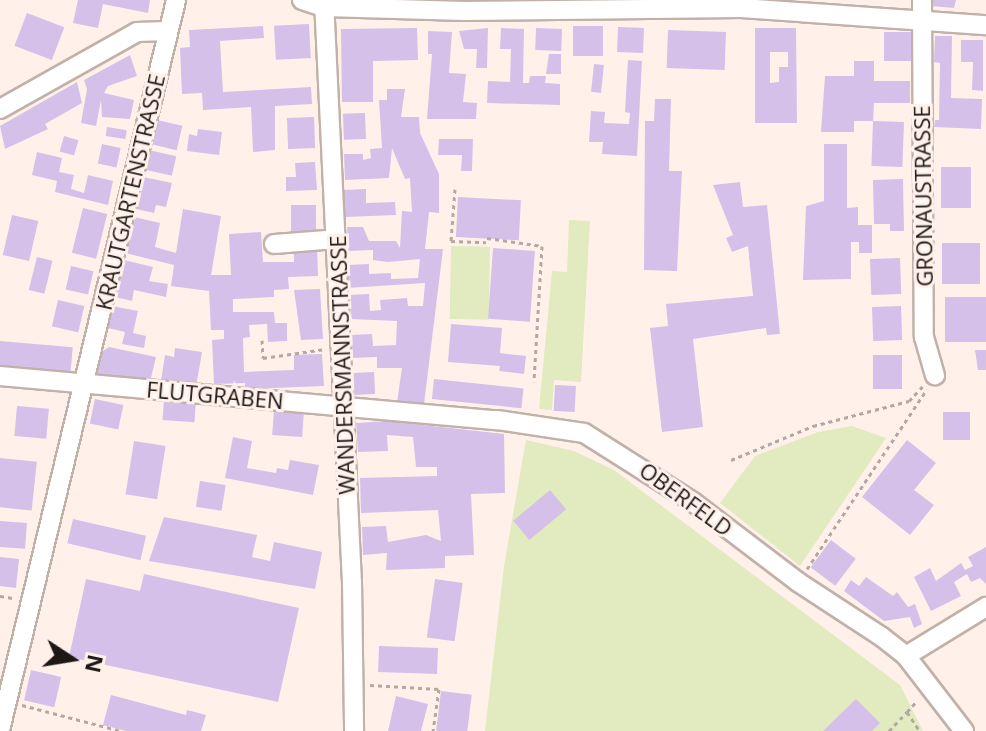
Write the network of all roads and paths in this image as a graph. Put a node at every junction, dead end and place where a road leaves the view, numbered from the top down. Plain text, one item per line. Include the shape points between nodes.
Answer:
1 (176, 0) edge
2 (302, 0) edge
3 (324, 3) edge
4 (699, 5) edge
5 (922, 8) edge
6 (986, 25) edge
7 (167, 31) junction
8 (0, 109) edge
9 (455, 189) dead end
10 (337, 239) junction
11 (274, 244) dead end
12 (534, 266) dead end
13 (541, 267) junction
14 (532, 299) dead end
15 (539, 299) junction
16 (262, 340) dead end
17 (341, 349) junction
18 (935, 375) junction
19 (0, 376) edge
20 (534, 382) dead end
21 (86, 385) junction
22 (343, 406) junction
23 (731, 460) dead end
24 (798, 582) junction
25 (986, 607) edge
26 (906, 656) junction
27 (354, 684) junction
28 (4, 700) edge
29 (917, 701) dead end
30 (907, 712) junction
31 (0, 730) edge
32 (121, 731) edge
33 (354, 731) edge
34 (433, 731) edge
35 (889, 731) edge
36 (920, 731) edge
37 (964, 731) edge

1 - 7 street, KRAUTGARTENSTRASSE
2 - 3 street
3 - 4 street
3 - 10 street, WANDERSMANNSTRASSE
4 - 5 street
5 - 6 street
5 - 18 street, GRONAUSTRASSE via 924,337
7 - 8 street via 137,32
7 - 21 street, KRAUTGARTENSTRASSE
9 - 13 path via 451,241 542,246
10 - 11 street
10 - 17 street, WANDERSMANNSTRASSE
12 - 13 path
13 - 15 path
14 - 15 path
15 - 20 path
16 - 17 path via 263,358
17 - 22 street, WANDERSMANNSTRASSE
18 - 23 path via 909,401 813,426
18 - 24 path
19 - 21 street
21 - 22 street, FLUTGRABEN
21 - 28 street, KRAUTGARTENSTRASSE
22 - 24 street, OBERFELD via 547,426 603,441
22 - 27 street, WANDERSMANNSTRASSE
24 - 26 street, OBERFELD
25 - 26 street
26 - 37 street, OBERFELD
27 - 33 street, WANDERSMANNSTRASSE
27 - 34 path via 439,689
28 - 31 street, KRAUTGARTENSTRASSE
28 - 32 path
29 - 30 path
30 - 35 path
30 - 36 path

